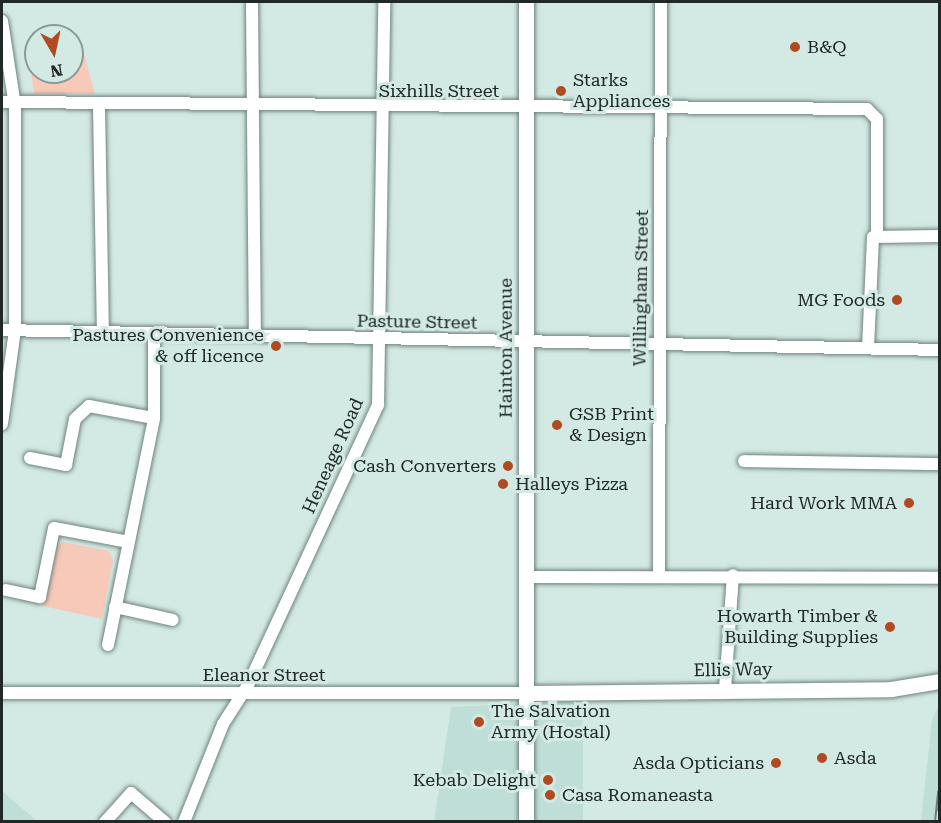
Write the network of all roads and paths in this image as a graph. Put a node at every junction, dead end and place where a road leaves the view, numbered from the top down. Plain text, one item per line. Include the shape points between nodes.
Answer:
1 (252, 2) edge
2 (384, 2) edge
3 (526, 2) edge
4 (661, 2) edge
5 (2, 21) edge
6 (2, 102) edge
7 (15, 106) junction
8 (99, 106) junction
9 (252, 108) junction
10 (524, 108) junction
11 (383, 109) junction
12 (661, 109) junction
13 (876, 234) junction
14 (939, 236) edge
15 (2, 330) edge
16 (15, 330) junction
17 (103, 331) junction
18 (154, 333) junction
19 (255, 335) junction
20 (381, 339) junction
21 (526, 342) junction
22 (657, 343) junction
23 (868, 348) junction
24 (939, 350) edge
25 (2, 385) edge
26 (4, 410) junction
27 (154, 418) junction
28 (2, 424) edge
29 (30, 458) dead end
30 (744, 461) dead end
31 (939, 464) edge
32 (129, 542) junction
33 (659, 574) junction
34 (733, 575) junction
35 (526, 577) junction
36 (939, 578) edge
37 (6, 590) dead end
38 (115, 607) junction
39 (173, 620) dead end
40 (108, 645) dead end
41 (939, 681) edge
42 (725, 689) junction
43 (2, 693) edge
44 (526, 693) junction
45 (242, 694) junction
46 (105, 822) edge
47 (165, 822) edge
48 (184, 822) edge
49 (526, 822) edge

1 - 9 street
2 - 11 street, Heneage Road
3 - 10 main road, Hainton Avenue
4 - 12 street, Willingham Street
5 - 7 street
6 - 7 street, Sixhills Street
7 - 8 street, Sixhills Street
7 - 16 street
8 - 9 street, Sixhills Street
8 - 17 street
9 - 11 street, Sixhills Street
9 - 19 street
10 - 11 street, Sixhills Street
10 - 12 street, Sixhills Street
10 - 21 main road, Hainton Avenue
11 - 20 street, Heneage Road
12 - 13 street, Sixhills Street via 867,109 876,114
12 - 22 street, Willingham Street
13 - 14 street
13 - 23 street
15 - 16 street, Pasture Street
16 - 17 street, Pasture Street
16 - 26 street
17 - 18 street, Pasture Street
18 - 19 street, Pasture Street
18 - 27 street
19 - 20 street, Pasture Street
20 - 21 street, Pasture Street
20 - 45 street, Heneage Road via 378,405
21 - 22 street, Pasture Street
21 - 35 main road, Hainton Avenue
22 - 23 street, Pasture Street
22 - 33 street, Willingham Street
23 - 24 street, Pasture Street
25 - 26 street
26 - 28 street
27 - 29 street via 88,406 75,419 66,465
27 - 32 street
30 - 31 street
32 - 37 street via 54,528 40,597
32 - 38 street
33 - 34 street
33 - 35 street
34 - 36 street
34 - 42 street
35 - 44 main road, Hainton Avenue
38 - 39 street
38 - 40 street
41 - 42 main road, Ellis Way via 891,689
42 - 44 main road, Ellis Way
43 - 45 street, Eleanor Street
44 - 45 street, Eleanor Street
44 - 49 main road, Hainton Avenue
45 - 48 street, Heneage Road via 223,724
46 - 47 street via 131,793

